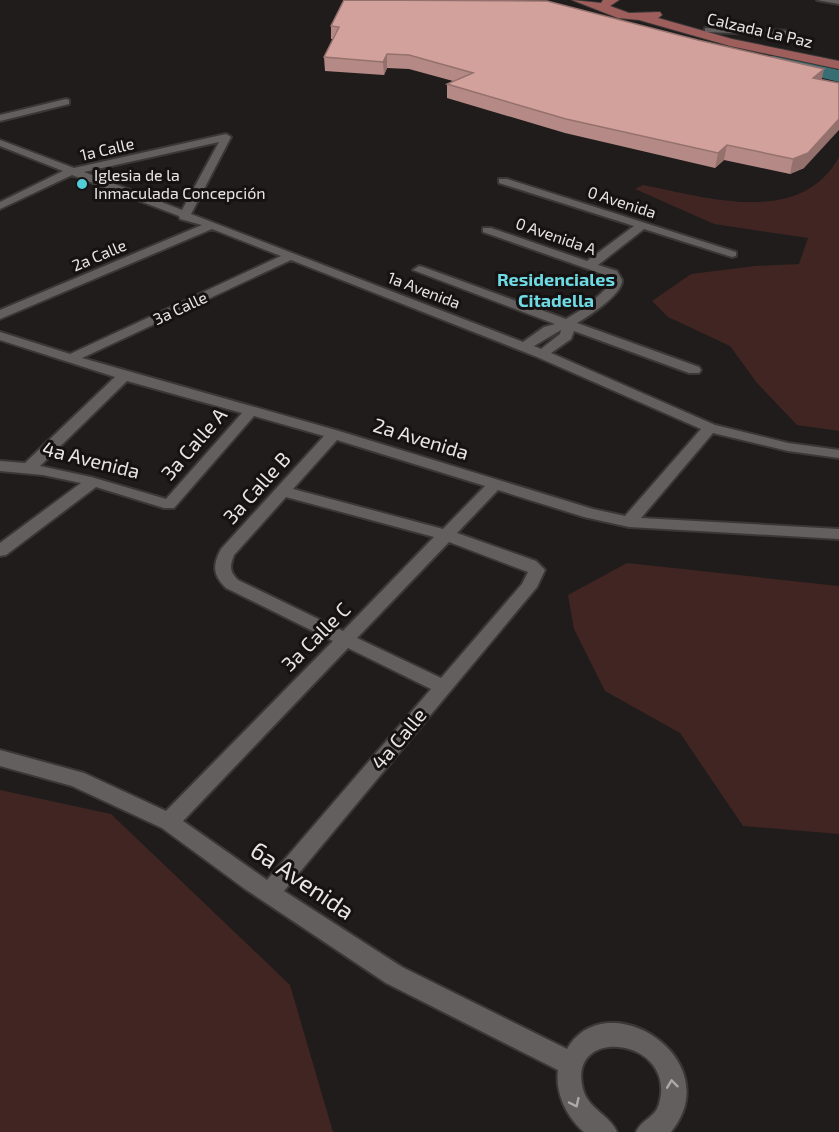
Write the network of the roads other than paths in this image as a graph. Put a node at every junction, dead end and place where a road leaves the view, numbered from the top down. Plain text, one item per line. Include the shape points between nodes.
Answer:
1 (578, 0) edge
2 (821, 0) edge
3 (835, 2) edge
4 (609, 4) edge
5 (640, 17) junction
6 (708, 30) junction
7 (793, 33) dead end
8 (839, 59) edge
9 (839, 65) edge
10 (66, 102) dead end
11 (0, 118) edge
12 (0, 143) edge
13 (70, 172) junction
14 (503, 181) dead end
15 (0, 206) edge
16 (184, 217) junction
17 (210, 226) junction
18 (641, 226) junction
19 (487, 230) dead end
20 (732, 254) dead end
21 (291, 256) junction
22 (591, 264) junction
23 (419, 270) dead end
24 (0, 315) edge
25 (569, 323) junction
26 (0, 336) edge
27 (525, 347) junction
28 (542, 354) junction
29 (70, 359) junction
30 (694, 370) dead end
31 (124, 376) junction
32 (251, 411) junction
33 (710, 428) junction
34 (334, 434) junction
35 (839, 454) edge
36 (0, 466) edge
37 (30, 467) junction
38 (93, 482) junction
39 (495, 484) junction
40 (283, 491) junction
41 (169, 504) joint
42 (629, 522) junction
43 (839, 534) edge
44 (446, 535) junction
45 (0, 551) edge
46 (346, 639) junction
47 (443, 687) junction
48 (0, 758) edge
49 (169, 822) junction
50 (270, 892) junction
51 (570, 1063) junction
52 (604, 1132) edge
53 (649, 1132) edge

1 - 4 main road
2 - 3 street
4 - 5 main road, Calzada La Paz via 616,14
5 - 6 main road, Calzada La Paz via 656,15 661,7
5 - 9 main road, Calzada La Paz via 730,42
6 - 7 street
6 - 8 main road, Calzada La Paz
10 - 11 street
12 - 13 street, 1a Avenida
13 - 15 street, 1a Calle
13 - 16 street, 1a Avenida
13 - 16 street, 1a Calle via 226,137
14 - 18 street, 0 Avenida
16 - 17 street, 1a Avenida
17 - 21 street, 1a Avenida
17 - 24 street, 2a Calle
18 - 20 street, 0 Avenida
18 - 22 street
19 - 22 street, 0 Avenida A
21 - 27 street, 1a Avenida
21 - 29 street, 3a Calle
22 - 25 street, 0 Avenida A via 613,274 615,287
23 - 25 street
25 - 27 street via 549,330
25 - 28 street via 566,336
25 - 30 street
26 - 29 street, 2a Avenida
27 - 28 street, 1a Avenida
28 - 33 street, 1a Avenida
29 - 31 street, 2a Avenida
31 - 32 street, 2a Avenida
31 - 37 street
32 - 34 street, 2a Avenida
32 - 41 street, 3a Calle A
33 - 35 street, 1a Avenida via 788,447
33 - 42 street
34 - 39 street, 2a Avenida
34 - 40 street, 3a Calle B
36 - 37 street, 4a Avenida
37 - 38 street, 4a Avenida
38 - 41 street, 4a Avenida
38 - 45 street
39 - 42 street, 2a Avenida
39 - 44 street, 3a Calle C
40 - 44 street
40 - 46 street, 3a Calle B via 227,553 223,575 232,584
42 - 43 street, 2a Avenida
44 - 46 street, 3a Calle C
44 - 47 street, 4a Calle via 537,570 529,587
46 - 47 street
46 - 49 street, 3a Calle C
47 - 50 street, 4a Calle
48 - 49 street, 6a Avenida via 77,779
49 - 50 street, 6a Avenida
50 - 51 street, 6a Avenida via 394,975
51 -> 52 street via 568,1086 574,1106 586,1121
53 -> 51 street via 659,1128 672,1108 674,1085 659,1053 642,1040 618,1033 591,1038

